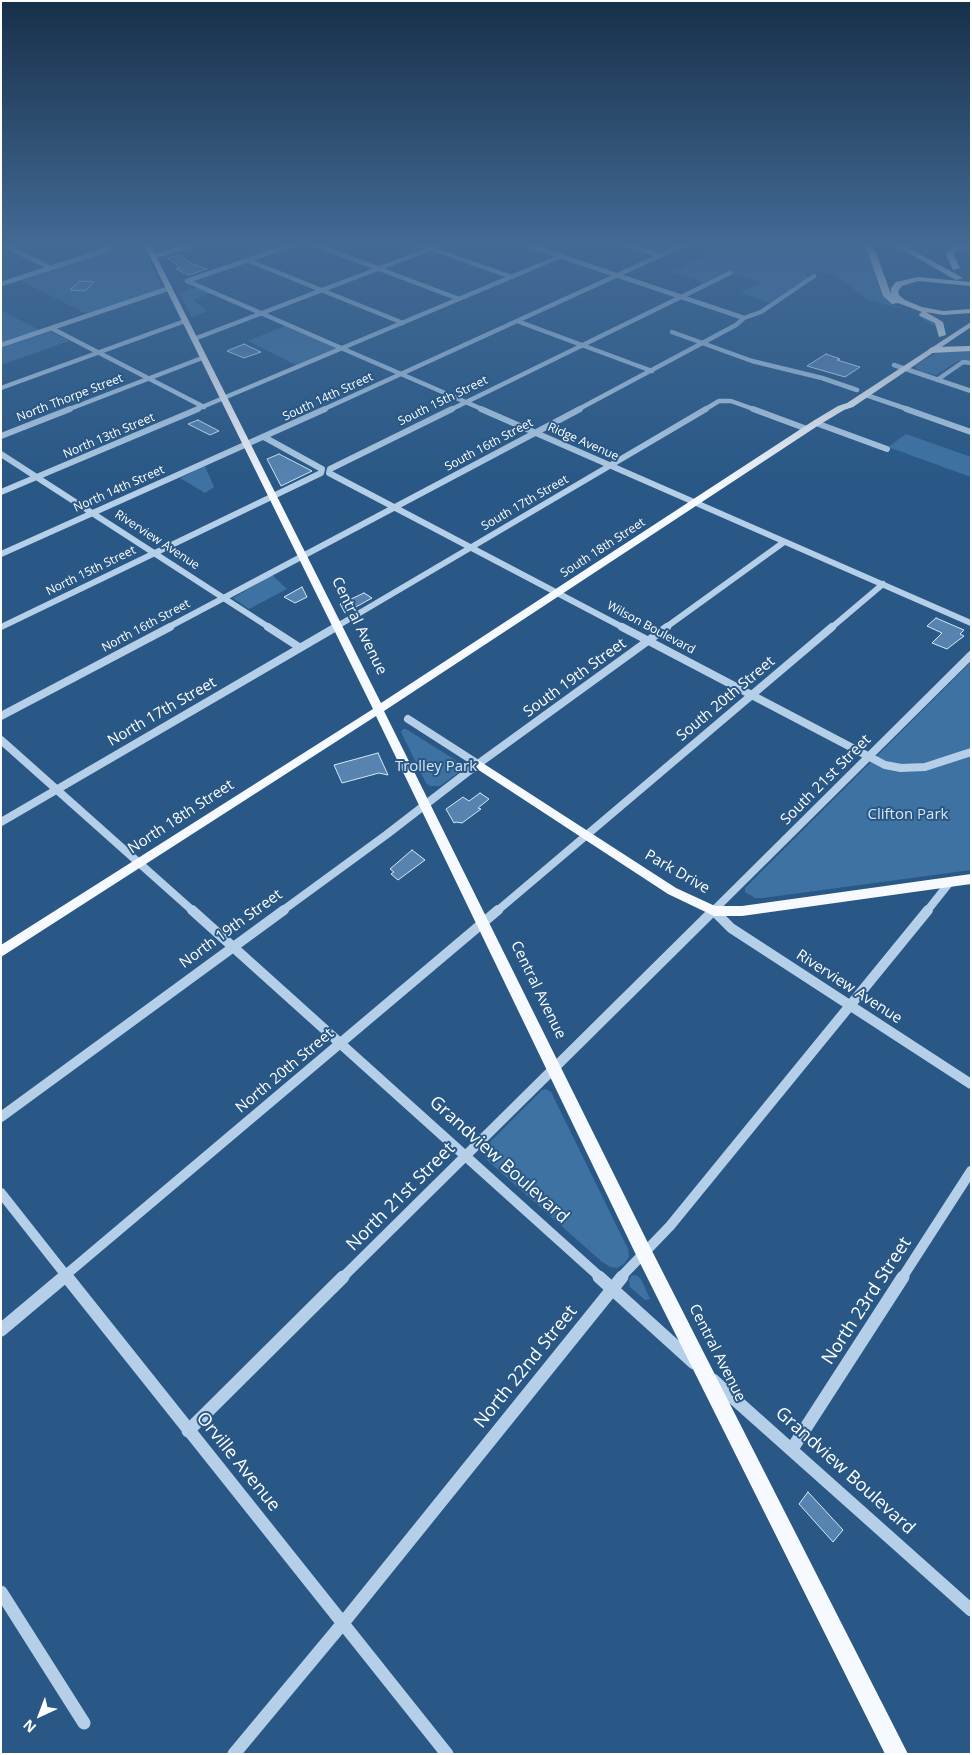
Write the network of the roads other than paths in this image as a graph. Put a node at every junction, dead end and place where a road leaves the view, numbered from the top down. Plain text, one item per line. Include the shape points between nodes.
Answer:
1 (63, 324) edge
2 (177, 324) edge
3 (186, 324) edge
4 (233, 324) edge
5 (287, 324) edge
6 (401, 324) edge
7 (511, 324) edge
8 (525, 324) edge
9 (626, 324) edge
10 (737, 324) edge
11 (940, 324) edge
12 (959, 324) edge
13 (971, 324) edge
14 (51, 328) junction
15 (672, 332) dead end
16 (942, 335) junction
17 (194, 339) junction
18 (700, 343) junction
19 (1, 345) edge
20 (583, 345) junction
21 (343, 348) junction
22 (971, 348) edge
23 (932, 350) junction
24 (98, 352) junction
25 (202, 358) junction
26 (971, 363) edge
27 (891, 367) joint
28 (904, 368) junction
29 (652, 370) junction
30 (402, 374) junction
31 (880, 375) dead end
32 (148, 379) junction
33 (937, 380) junction
34 (1, 388) edge
35 (857, 390) junction
36 (971, 391) edge
37 (866, 395) junction
38 (224, 399) junction
39 (465, 402) junction
40 (204, 407) junction
41 (841, 408) junction
42 (816, 423) junction
43 (807, 429) junction
44 (971, 432) edge
45 (536, 433) junction
46 (1, 436) edge
47 (264, 438) junction
48 (246, 445) junction
49 (887, 449) dead end
50 (1, 454) edge
51 (610, 467) junction
52 (326, 471) junction
53 (38, 476) junction
54 (1, 492) edge
55 (272, 496) junction
56 (695, 503) junction
57 (396, 507) junction
58 (94, 513) junction
59 (784, 542) junction
60 (472, 547) junction
61 (155, 553) junction
62 (1, 554) edge
63 (302, 556) junction
64 (883, 584) junction
65 (558, 592) junction
66 (223, 598) junction
67 (971, 623) edge
68 (337, 626) junction
69 (1, 627) edge
70 (650, 640) junction
71 (299, 647) junction
72 (971, 655) edge
73 (753, 695) junction
74 (378, 710) junction
75 (1, 716) edge
76 (408, 719) dead end
77 (1, 740) edge
78 (971, 752) edge
79 (868, 757) junction
80 (478, 764) junction
81 (56, 789) junction
82 (425, 805) junction
83 (1, 822) edge
84 (587, 835) junction
85 (140, 863) junction
86 (971, 879) edge
87 (950, 882) junction
88 (714, 911) junction
89 (483, 923) junction
90 (701, 924) joint
91 (233, 947) junction
92 (1, 952) edge
93 (850, 1005) junction
94 (342, 1043) junction
95 (554, 1069) junction
96 (971, 1084) edge
97 (1, 1117) edge
98 (467, 1156) junction
99 (971, 1171) edge
100 (1, 1193) edge
101 (644, 1253) junction
102 (65, 1276) junction
103 (612, 1287) junction
104 (1, 1330) edge
105 (706, 1374) junction
106 (188, 1431) junction
107 (792, 1450) junction
108 (1, 1592) edge
109 (971, 1610) edge
110 (343, 1622) junction
111 (84, 1723) dead end
112 (234, 1754) edge
113 (447, 1754) edge
114 (897, 1754) edge

1 - 14 street
2 - 24 street
3 - 17 main road, Central Avenue
4 - 17 street
5 - 21 street, Ridge Avenue
6 - 21 street, North 13th Street
7 - 30 street, South 14th Street
8 - 20 street
9 - 20 street, South 15th Street
10 - 18 street, South 16th Street
11 - 16 highway
12 - 16 main road
13 - 23 main road, South 18th Street
14 - 19 street
14 - 24 street
15 - 18 street
16 - 27 main road
17 - 25 main road, Central Avenue
18 - 29 street, South 16th Street
18 - 35 street
20 - 29 street
20 - 39 street, South 15th Street
21 - 30 street, Ridge Avenue
21 - 38 street, North 13th Street
22 - 23 highway
23 - 28 main road, South 18th Street
24 - 32 street
24 - 34 street
25 - 32 street, North Thorpe Street
25 - 38 main road, Central Avenue
26 - 33 street via 963,362
27 - 28 street
28 - 33 street
28 - 37 main road, South 18th Street
29 - 45 street, South 16th Street
30 - 39 street, Ridge Avenue
30 - 47 street, South 14th Street
31 - 35 main road, South 18th Street
32 - 40 street
32 - 46 street, North Thorpe Street
33 - 36 street
35 - 41 main road, South 18th Street via 841,402
37 - 41 main road, South 18th Street
37 - 44 street
38 - 40 street, North 13th Street
38 - 48 main road, Central Avenue
39 - 45 street, Ridge Avenue
39 - 52 street, South 15th Street
40 - 53 street, North 13th Street
41 - 42 main road, South 18th Street
42 - 43 main road, South 18th Street
42 - 49 street
43 - 51 street, South 17th Street via 724,400
43 - 56 main road, South 18th Street
45 - 51 street, Ridge Avenue
45 - 57 street, South 16th Street
47 - 48 street, South 14th Street
47 - 52 street, Wilson Boulevard
48 - 55 main road, Central Avenue
48 - 58 street, North 14th Street
50 - 53 street, Riverview Avenue
51 - 56 street, Ridge Avenue
51 - 60 street, South 17th Street
52 - 55 street, South 15th Street
52 - 57 street, Wilson Boulevard
53 - 54 street, North 13th Street
53 - 58 street, Riverview Avenue
55 - 61 street, North 15th Street
55 - 63 main road, Central Avenue
56 - 59 street, Ridge Avenue
56 - 65 main road, South 18th Street
57 - 60 street, Wilson Boulevard
57 - 63 street, South 16th Street
58 - 61 street, Riverview Avenue
58 - 62 street, North 14th Street
59 - 64 street, Ridge Avenue
59 - 70 street, South 19th Street
60 - 65 street, Wilson Boulevard
60 - 68 street, South 17th Street
61 - 66 street, Riverview Avenue
61 - 69 street, North 15th Street
63 - 66 street, North 16th Street
63 - 68 main road, Central Avenue
64 - 67 street, Ridge Avenue
64 - 73 street, South 20th Street
65 - 70 street, Wilson Boulevard
65 - 74 main road, South 18th Street
66 - 71 street, Riverview Avenue
66 - 75 street, North 16th Street
68 - 71 street, North 17th Street
68 - 74 main road, Central Avenue
70 - 73 street, Wilson Boulevard
70 - 80 street, South 19th Street
71 - 81 street, North 17th Street
72 - 79 street, South 21st Street
73 - 79 street, Wilson Boulevard
73 - 84 street, South 20th Street
74 - 82 main road, Central Avenue
74 - 85 main road, North 18th Street
76 - 80 street, Park Drive
77 - 81 street, Grandview Boulevard
78 - 79 street, Wilson Boulevard via 925,767 900,768
79 - 88 street, South 21st Street
80 - 82 street, North 19th Street
80 - 84 main road, Park Drive
81 - 83 street, North 17th Street
81 - 85 street, Grandview Boulevard
82 - 89 main road, Central Avenue
82 - 91 street, North 19th Street
84 - 88 main road, Park Drive via 672,891
84 - 89 street, North 20th Street
85 - 91 street, Grandview Boulevard
85 - 92 main road, North 18th Street
86 - 87 main road, Park Drive
87 - 88 main road, Park Drive via 742,911
87 - 93 street, North 22nd Street
88 - 90 street, South 21st Street
88 - 93 street, Riverview Avenue via 731,928
89 - 94 street, North 20th Street
89 - 95 main road, Central Avenue
90 - 95 street, North 21st Street
91 - 94 street, Grandview Boulevard
91 - 97 street, North 19th Street
93 - 96 street, Riverview Avenue
93 - 101 street, North 22nd Street via 670,1226
94 - 98 street, Grandview Boulevard
94 - 102 street, North 20th Street
95 - 98 street, North 21st Street
95 - 101 main road, Central Avenue
98 - 103 street, Grandview Boulevard
98 - 106 street, North 21st Street
99 - 107 street, North 23rd Street
100 - 102 street, Orville Avenue
101 - 103 street, North 22nd Street
101 - 105 main road, Central Avenue
102 - 104 street, North 20th Street
102 - 106 street, Orville Avenue
103 - 105 street, Grandview Boulevard
103 - 110 street, North 22nd Street
105 - 107 street, Grandview Boulevard
105 - 114 main road, Central Avenue
106 - 110 street, Orville Avenue
107 - 109 street, Grandview Boulevard
108 - 111 street
110 - 112 street, North 22nd Street
110 - 113 street, Orville Avenue

